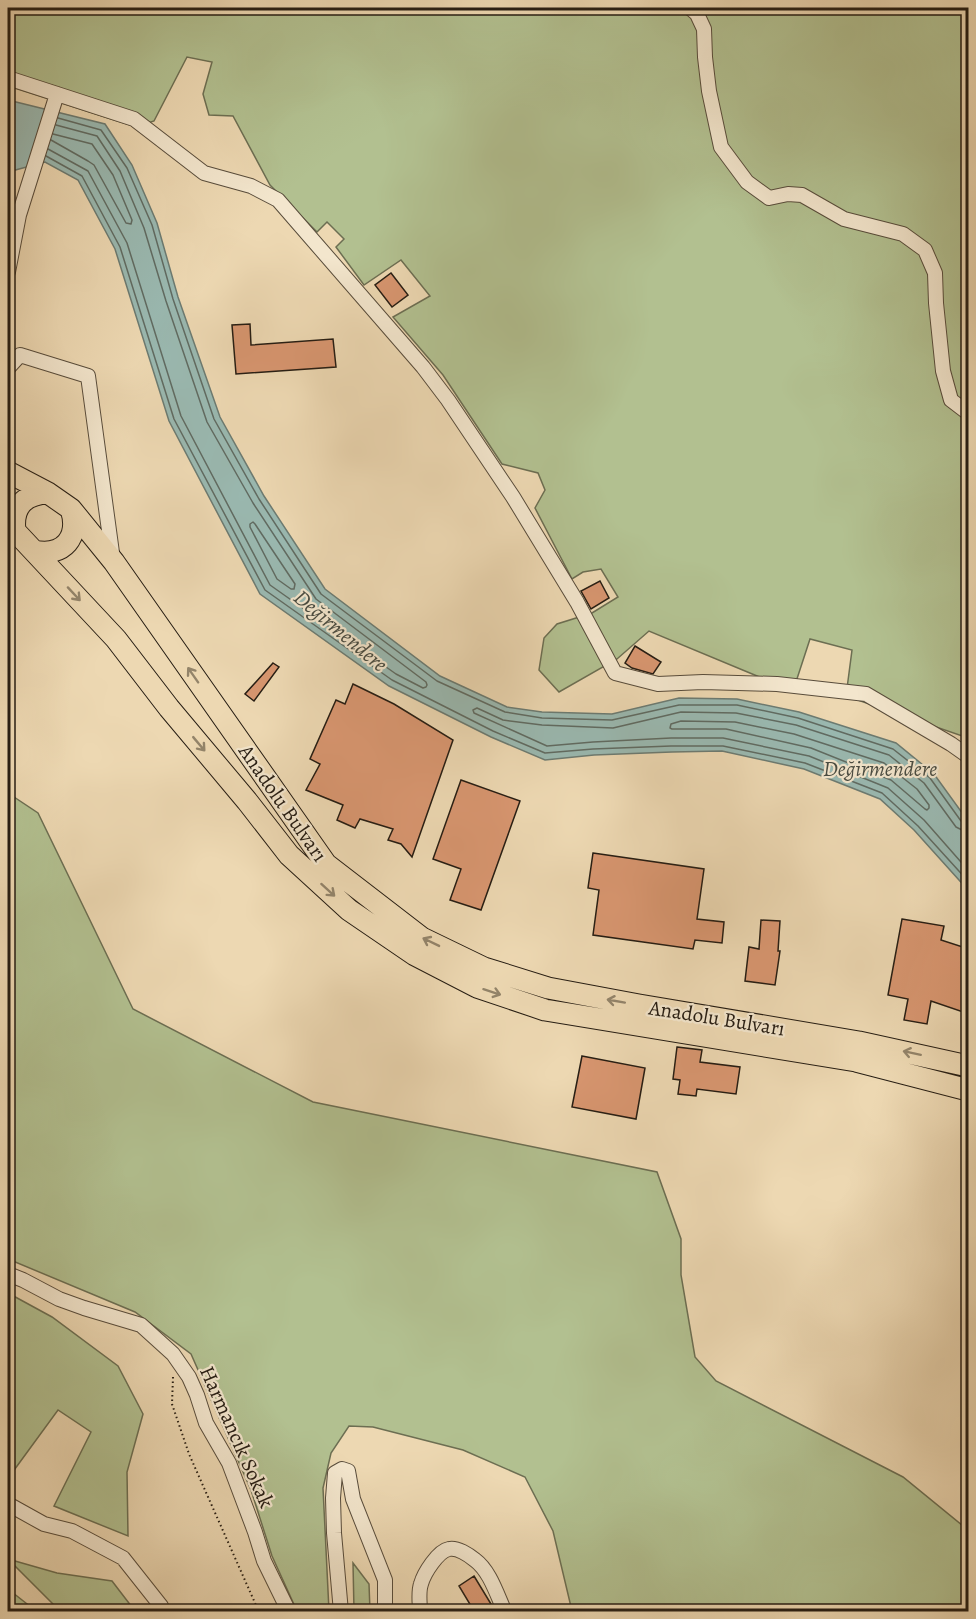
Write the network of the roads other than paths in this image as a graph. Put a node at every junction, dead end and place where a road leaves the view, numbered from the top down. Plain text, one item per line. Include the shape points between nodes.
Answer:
1 (690, 8) edge
2 (8, 78) edge
3 (57, 94) junction
4 (8, 272) edge
5 (8, 368) edge
6 (969, 413) edge
7 (8, 472) edge
8 (48, 493) junction
9 (71, 508) junction
10 (11, 529) edge
11 (34, 551) junction
12 (114, 562) junction
13 (969, 756) edge
14 (969, 1066) edge
15 (969, 1090) edge
16 (8, 1274) edge
17 (8, 1504) edge
18 (163, 1611) edge
19 (289, 1611) edge
20 (340, 1611) edge
21 (385, 1611) edge
22 (420, 1611) edge
23 (505, 1611) edge

1 - 6 street via 704,29 709,91 721,147 747,182 769,198 802,195 844,219 903,234 925,250 935,273 943,371 951,399
2 - 3 street
3 - 4 street via 20,215
3 - 13 street via 134,119 204,173 251,186 278,200 448,399 577,602 615,674 658,684 777,684 866,694
5 - 12 street via 20,355 88,376
7 - 8 highway, Anadolu Bulvarı
8 - 9 highway, Anadolu Bulvarı
8 - 10 highway via 38,493 21,503
9 - 11 highway via 74,529 64,546 44,553
9 - 12 highway, Anadolu Bulvarı
10 - 11 highway, Anadolu Bulvarı
11 -> 15 highway, Anadolu Bulvarı via 116,639 289,855 349,910 415,955 477,987 545,1010 856,1061
14 -> 12 highway, Anadolu Bulvarı via 859,1042 548,988 484,968 422,938 326,864
16 - 19 street, Harmancık Sokak via 59,1299 141,1325 173,1354 189,1377 206,1423 230,1463 264,1561
17 - 18 street via 123,1558
20 - 21 street via 333,1498 335,1473 342,1469 348,1471 353,1499 385,1580
22 - 23 street via 420,1584 438,1555 449,1549 476,1560

